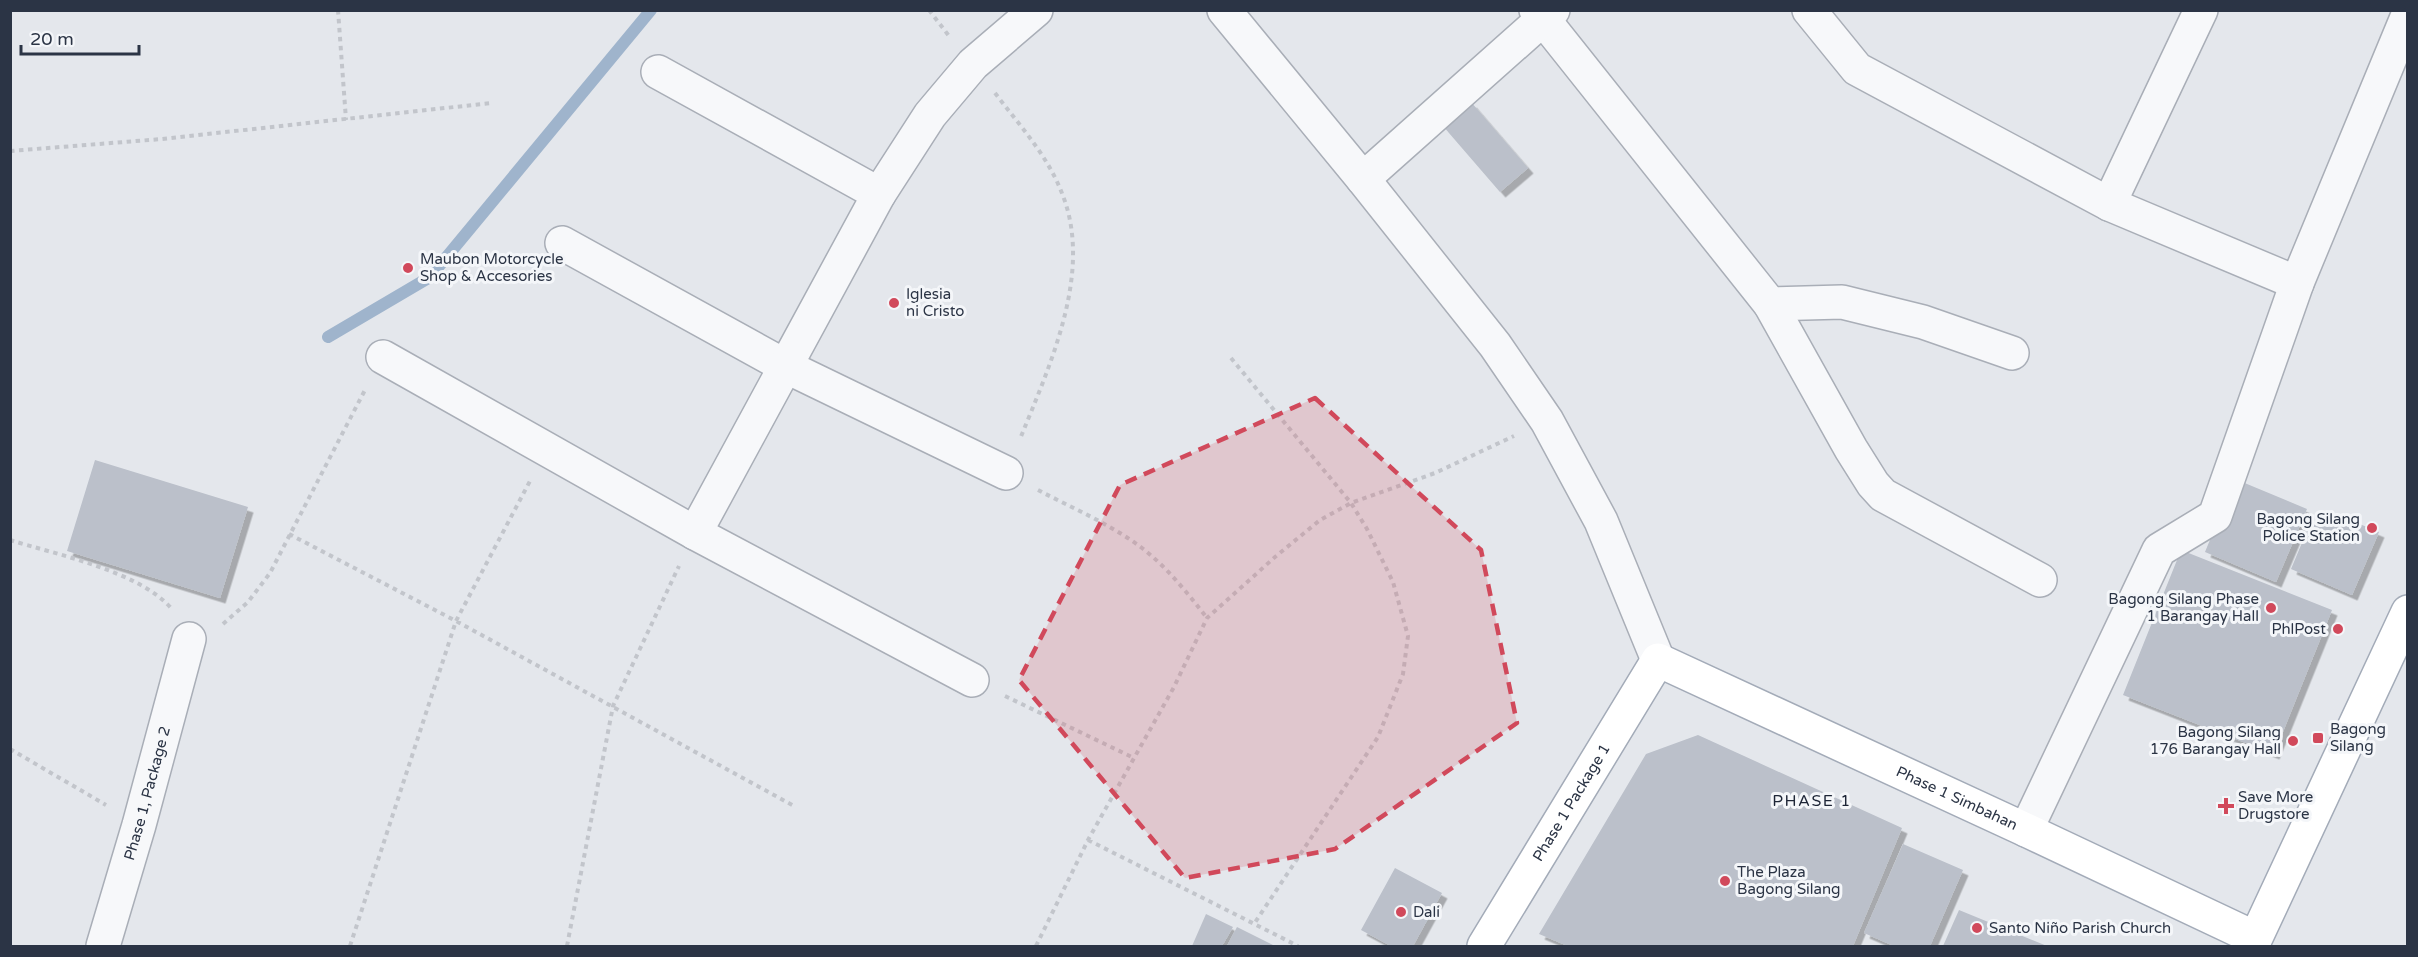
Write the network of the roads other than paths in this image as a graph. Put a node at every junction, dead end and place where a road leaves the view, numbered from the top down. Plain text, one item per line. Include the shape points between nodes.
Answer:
1 (1036, 10) edge
2 (1224, 10) edge
3 (1809, 10) edge
4 (2201, 10) edge
5 (1544, 14) edge
6 (2408, 15) edge
7 (658, 72) dead end
8 (1364, 178) junction
9 (879, 194) junction
10 (2109, 204) junction
11 (562, 243) dead end
12 (2296, 283) junction
13 (1770, 304) junction
14 (2012, 353) dead end
15 (382, 357) road end
16 (785, 366) junction
17 (1006, 473) road end
18 (695, 533) junction
19 (2040, 580) dead end
20 (2408, 612) edge
21 (189, 639) road end
22 (1658, 660) junction
23 (972, 680) road end
24 (2026, 830) junction
25 (2253, 942) edge
26 (103, 946) edge
27 (1484, 946) edge

1 - 9 street via 973,64 930,115
2 - 8 street
3 - 10 street via 1857,69
4 - 10 street
5 - 8 street
5 - 13 street
6 - 12 street
7 - 9 street
8 - 22 street via 1495,345 1547,421 1601,521
9 - 16 street
10 - 12 street
11 - 16 street
12 - 24 street via 2215,516 2159,550
13 - 14 street via 1842,302 1923,322
13 - 19 street via 1851,449 1883,495
15 - 18 street
16 - 17 street
16 - 18 street
18 - 23 street
20 - 25 main road
21 - 26 street, Phase 1, Package 2
22 - 24 main road, Phase 1 Simbahan
22 - 27 main road, Phase 1 Package 1
24 - 25 main road, Phase 1 Simbahan

